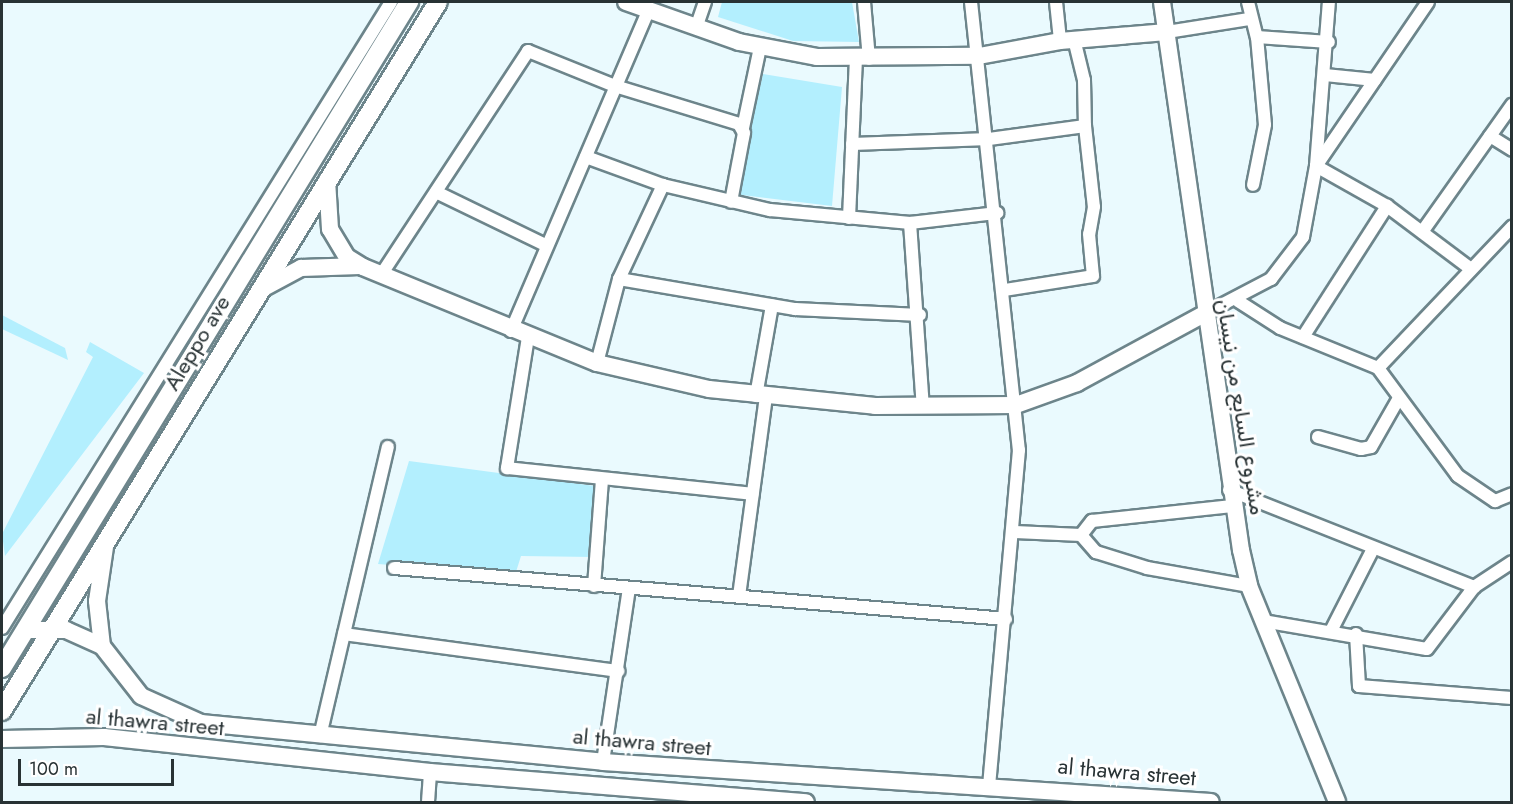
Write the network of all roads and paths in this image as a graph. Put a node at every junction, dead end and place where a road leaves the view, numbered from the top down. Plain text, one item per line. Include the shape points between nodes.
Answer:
1 (391, 2) edge
2 (409, 2) edge
3 (438, 2) edge
4 (626, 2) edge
5 (705, 2) edge
6 (864, 2) edge
7 (971, 2) edge
8 (1056, 2) edge
9 (1162, 2) edge
10 (1248, 2) edge
11 (1329, 2) edge
12 (1419, 2) edge
13 (1428, 2) edge
14 (648, 12) junction
15 (1419, 16) junction
16 (1249, 19) junction
17 (696, 28) junction
18 (1167, 32) junction
19 (1257, 37) junction
20 (1067, 40) junction
21 (1329, 42) junction
22 (760, 46) junction
23 (979, 56) junction
24 (863, 58) junction
25 (1325, 75) junction
26 (1375, 80) junction
27 (615, 86) junction
28 (1512, 105) edge
29 (1085, 126) junction
30 (742, 128) junction
31 (1490, 136) junction
32 (989, 139) junction
33 (852, 144) junction
34 (1512, 150) edge
35 (586, 157) junction
36 (1316, 166) junction
37 (327, 179) junction
38 (663, 185) junction
39 (1253, 185) dead end
40 (436, 192) junction
41 (731, 202) junction
42 (1387, 206) junction
43 (997, 213) junction
44 (849, 218) junction
45 (910, 223) junction
46 (1512, 227) edge
47 (1422, 232) junction
48 (548, 246) junction
49 (363, 267) junction
50 (1472, 269) junction
51 (381, 275) junction
52 (619, 279) junction
53 (1005, 290) junction
54 (255, 294) junction
55 (1238, 301) junction
56 (772, 305) junction
57 (1204, 314) junction
58 (920, 315) junction
59 (511, 331) junction
60 (528, 337) junction
61 (1303, 337) junction
62 (597, 363) junction
63 (1378, 368) junction
64 (761, 396) junction
65 (1399, 398) junction
66 (1017, 405) junction
67 (924, 407) junction
68 (1318, 437) dead end
69 (388, 447) dead end
70 (602, 479) junction
71 (1512, 494) edge
72 (753, 495) junction
73 (1230, 498) junction
74 (1015, 532) junction
75 (1081, 536) junction
76 (108, 540) junction
77 (1373, 549) junction
78 (1512, 562) edge
79 (394, 568) dead end
80 (594, 586) junction
81 (1249, 586) junction
82 (1474, 587) junction
83 (628, 589) junction
84 (739, 596) junction
85 (1006, 619) junction
86 (1263, 621) junction
87 (2, 628) edge
88 (53, 628) junction
89 (25, 630) junction
90 (1331, 631) junction
91 (344, 634) junction
92 (1356, 634) junction
93 (102, 646) junction
94 (2, 668) edge
95 (619, 671) junction
96 (1512, 698) edge
97 (2, 711) edge
98 (288, 732) junction
99 (320, 736) junction
100 (2, 739) edge
101 (287, 757) junction
102 (603, 762) junction
103 (430, 772) junction
104 (989, 785) junction
105 (704, 798) edge
106 (428, 802) edge
107 (806, 802) edge
108 (1077, 802) edge
109 (1211, 802) edge
110 (1337, 802) edge

1 - 87 street
2 - 89 main road, Aleppo ave
3 - 37 main road, Aleppo ave
4 - 14 main road
5 - 17 street
6 - 24 street
7 - 23 street
8 - 20 street
9 - 18 main road, مشروع السابع من نيسان
10 - 16 street
11 - 21 street
12 - 15 street
13 - 15 street
14 - 17 main road
14 - 27 street
15 - 26 street
16 - 18 street
16 - 19 street
17 - 22 main road
18 - 20 main road
18 - 57 main road, مشروع السابع من نيسان
19 - 21 street
19 - 39 street via 1265,125
20 - 23 main road
20 - 29 street via 1084,80
21 - 25 street
22 - 24 main road
22 - 30 street
23 - 24 main road
23 - 32 street
24 - 33 street
25 - 26 street
25 - 36 street
26 - 36 street
27 - 30 street
27 - 35 street
27 - 40 street via 528,51
28 - 31 street
29 - 32 street
29 - 53 street via 1094,207 1089,234 1093,276
30 - 41 street
31 - 34 street
31 - 47 street
32 - 33 street
32 - 43 street
33 - 44 street
35 - 38 street
35 - 48 street
36 - 42 street
36 - 55 street via 1308,222 1295,252 1271,279
37 - 49 main road via 330,229 347,257
37 - 54 main road, Aleppo ave
38 - 41 street
38 - 52 street
40 - 48 street
40 - 51 street
41 - 44 street
42 - 47 street
42 - 61 street
43 - 45 street
43 - 53 street
44 - 45 street
45 - 58 street
46 - 50 street
47 - 50 street
48 - 59 street
49 - 51 main road
49 - 54 main road via 301,268
50 - 63 street
51 - 59 main road
52 - 56 street
52 - 62 street
53 - 66 street
54 - 76 main road, Aleppo ave
55 - 57 street
55 - 61 street
56 - 58 street
56 - 64 street
57 - 66 main road via 1077,383
57 - 73 main road, مشروع السابع من نيسان
58 - 67 street
59 - 60 main road
60 - 62 main road
60 - 70 street via 507,468
61 - 63 street
62 - 64 main road
63 - 65 street
64 - 67 main road
64 - 72 street
65 - 68 street via 1371,447 1361,449
65 - 71 street via 1458,476 1495,501
66 - 67 main road
66 - 74 street
69 - 91 street
70 - 72 street
70 - 80 street
72 - 84 street
73 - 75 street via 1092,522
73 - 77 street
73 - 81 main road, مشروع السابع من نيسان
74 - 75 street
74 - 85 street
75 - 81 street via 1096,552 1147,568
76 - 88 main road, Aleppo ave
76 - 93 main road, al thawra street via 97,593
77 - 82 street
77 - 90 street
78 - 82 street
79 - 80 street
80 - 83 street
81 - 86 main road, مشروع السابع من نيسان
82 - 92 street via 1427,650
83 - 84 street
83 - 95 street
84 - 85 street
85 - 104 street
86 - 90 street
86 - 110 main road, مشروع السابع من نيسان
88 - 89 main road
88 - 93 main road
88 - 97 main road, Aleppo ave
89 - 94 main road, Aleppo ave
90 - 92 street
91 - 95 street
91 - 99 street
92 - 96 street via 1359,686
93 - 98 main road, al thawra street via 122,678 166,711 201,723
95 - 102 street
98 - 99 main road, al thawra street
98 - 101 main road via 283,744
99 - 102 main road, al thawra street
100 - 101 main road, al thawra street via 104,737
101 - 103 main road, al thawra street
102 - 104 main road, al thawra street via 945,788
103 - 105 main road, al thawra street
103 - 106 street
104 - 108 main road via 1011,796
104 - 109 main road, al thawra street
105 - 107 main road, al thawra street

